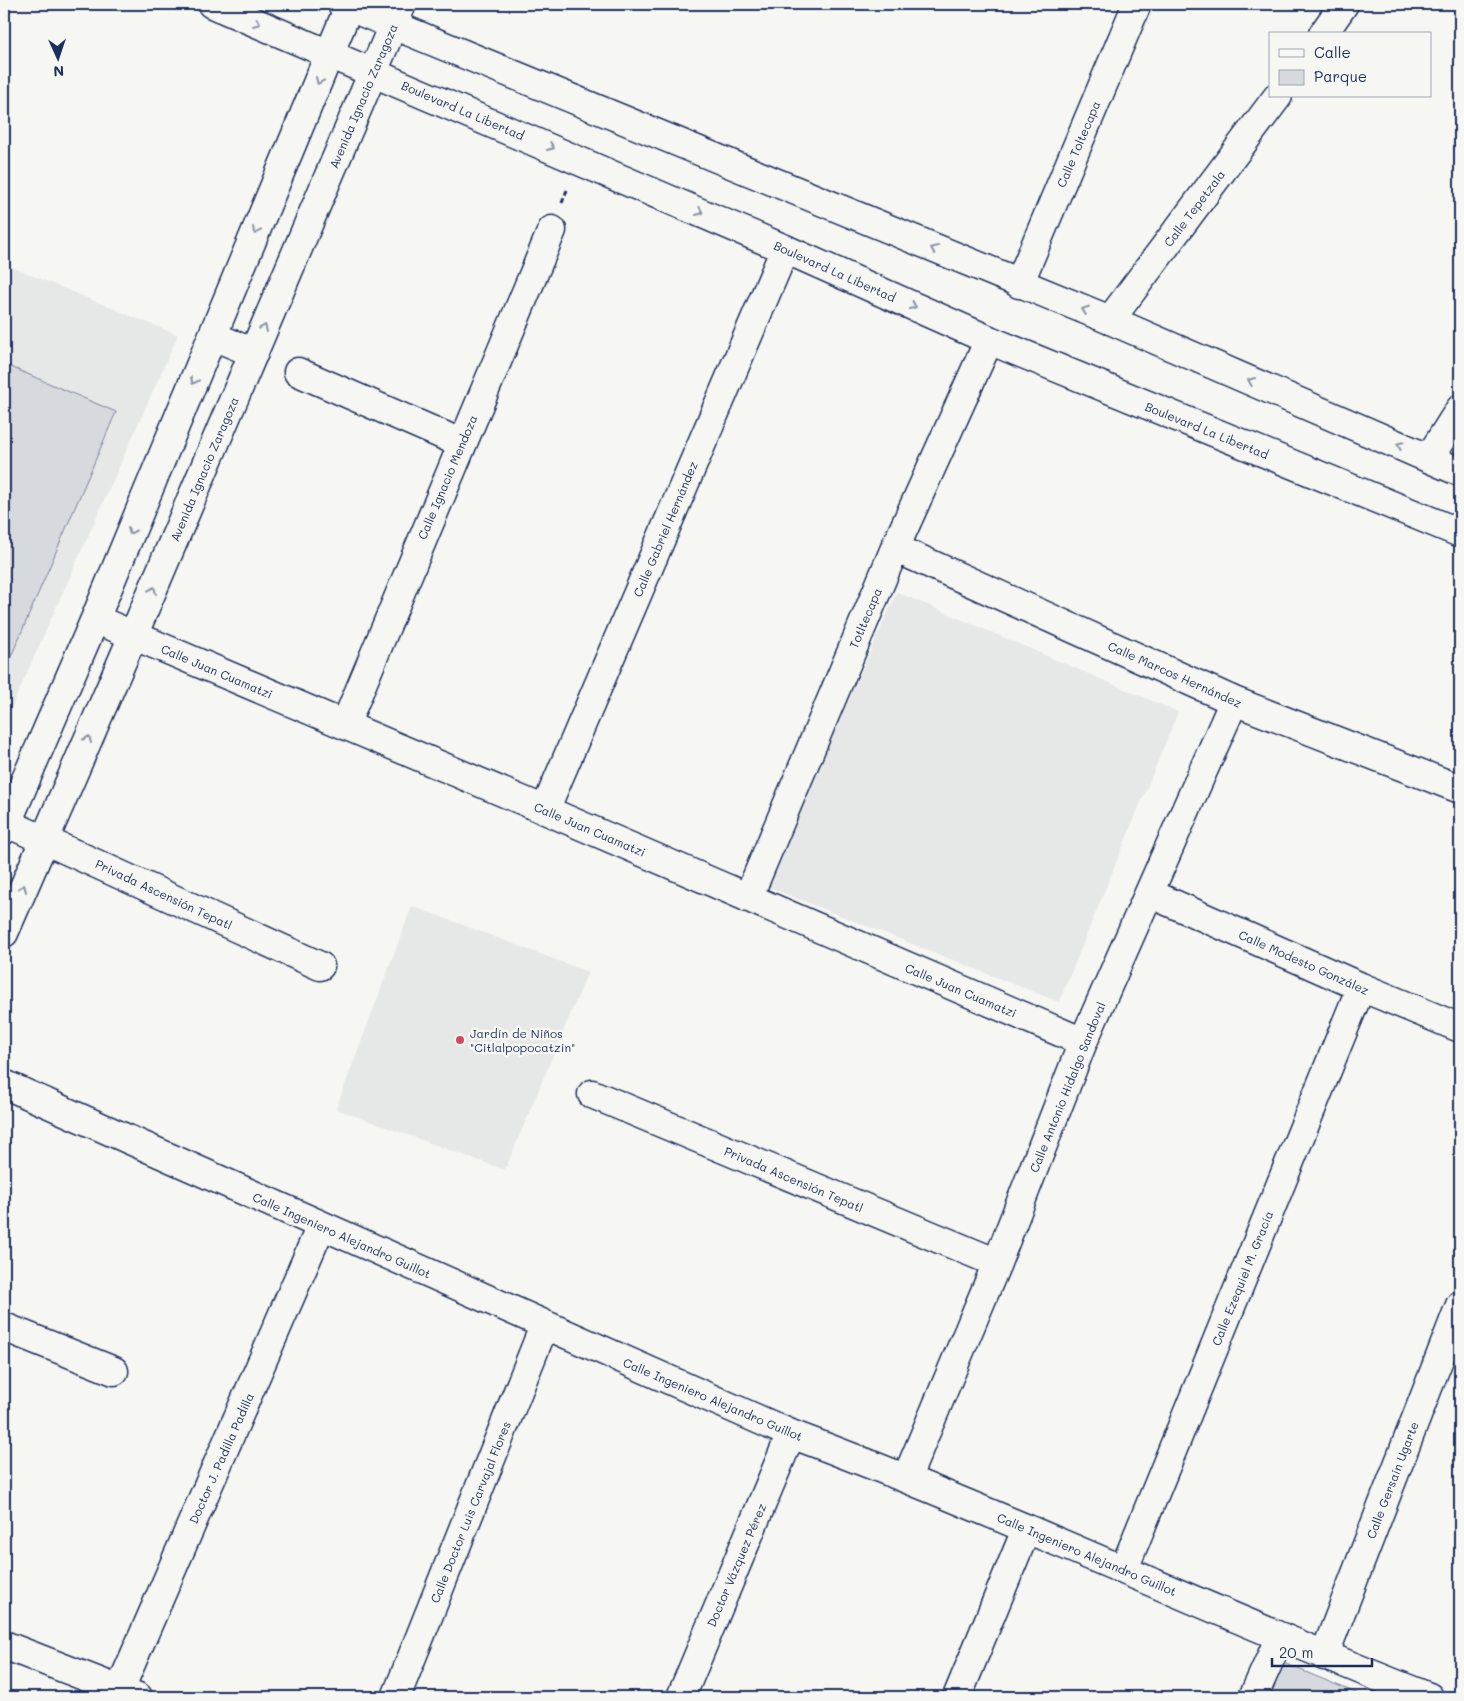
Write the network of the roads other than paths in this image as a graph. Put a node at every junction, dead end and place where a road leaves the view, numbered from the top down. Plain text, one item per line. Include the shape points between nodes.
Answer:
1 (212, 4) edge
2 (1137, 4) edge
3 (1344, 4) edge
4 (347, 5) edge
5 (398, 14) edge
6 (1324, 32) edge
7 (330, 54) junction
8 (373, 72) junction
9 (1276, 98) edge
10 (552, 230) road end
11 (785, 249) junction
12 (1019, 284) junction
13 (1110, 320) junction
14 (213, 336) junction
15 (989, 340) junction
16 (254, 354) junction
17 (298, 372) dead end
18 (1460, 409) edge
19 (461, 443) junction
20 (1429, 458) junction
21 (1460, 472) edge
22 (1460, 533) edge
23 (895, 548) junction
24 (95, 619) junction
25 (133, 636) junction
26 (1234, 701) junction
27 (345, 725) junction
28 (1460, 789) edge
29 (544, 810) junction
30 (5, 826) edge
31 (44, 839) junction
32 (1148, 893) junction
33 (748, 898) junction
34 (4, 933) edge
35 (320, 966) dead end
36 (1360, 987) junction
37 (1460, 1028) edge
38 (1083, 1042) junction
39 (4, 1084) edge
40 (592, 1094) dead end
41 (322, 1226) junction
42 (997, 1263) junction
43 (1460, 1305) edge
44 (544, 1326) junction
45 (4, 1327) edge
46 (114, 1370) dead end
47 (791, 1434) junction
48 (908, 1477) junction
49 (1026, 1530) junction
50 (1124, 1569) junction
51 (1280, 1637) junction
52 (4, 1645) edge
53 (1324, 1656) junction
54 (129, 1693) edge
55 (396, 1697) edge
56 (681, 1697) edge
57 (958, 1697) edge
58 (1253, 1697) edge
59 (1429, 1697) edge

1 -> 7 street, Boulevard La Libertad
2 - 12 street, Calle Toltecapa
3 - 6 street
4 - 5 street
4 - 7 street
5 - 8 street, Avenida Ignacio Zaragoza
12 -> 5 street
7 - 8 street, Boulevard La Libertad
7 -> 14 street
8 -> 11 street, Boulevard La Libertad
16 -> 8 street, Avenida Ignacio Zaragoza
9 - 13 street, Calle Tepetzala
10 - 19 street, Calle Ignacio Mendoza
11 -> 15 street, Boulevard La Libertad
11 - 29 street, Calle Gabriel Hernández
13 -> 12 street
20 -> 13 street
14 - 16 street
14 -> 24 street
15 - 22 street, Boulevard La Libertad
15 - 23 street, Totltecapa
25 -> 16 street, Avenida Ignacio Zaragoza
17 - 19 street
18 - 20 street
19 - 27 street, Calle Ignacio Mendoza
20 - 21 street
23 - 26 street, Calle Marcos Hernández
23 - 33 street, Totltecapa
24 - 25 street, Calle Juan Cuamatzi
24 - 30 street
25 - 27 street, Calle Juan Cuamatzi
31 -> 25 street, Avenida Ignacio Zaragoza
26 - 28 street, Calle Marcos Hernández
26 - 32 street, Calle Antonio Hidalgo Sandoval
27 - 29 street, Calle Juan Cuamatzi
29 - 33 street, Calle Juan Cuamatzi
30 - 31 street, Privada Ascensión Tepatl
34 -> 31 street, Avenida Ignacio Zaragoza
31 - 35 street, Privada Ascensión Tepatl
32 - 36 street, Calle Modesto González
32 - 38 street, Calle Antonio Hidalgo Sandoval
33 - 38 street, Calle Juan Cuamatzi
36 - 37 street, Calle Modesto González
36 - 50 street, Calle Ezequiel M. Gracía
38 - 42 street, Calle Antonio Hidalgo Sandoval
39 - 41 street, Calle Ingeniero Alejandro Guillot
40 - 42 street, Privada Ascensión Tepatl
41 - 44 street, Calle Ingeniero Alejandro Guillot
41 - 54 street, Doctor J. Padilla Padilla
42 - 48 street, Calle Antonio Hidalgo Sandoval
43 - 53 street, Calle Gersaín Ugarte
44 - 47 street, Calle Ingeniero Alejandro Guillot
44 - 55 street, Calle Doctor Luis Carvajal Flores
45 - 46 street
47 - 48 street, Calle Ingeniero Alejandro Guillot
47 - 56 street, Doctor Vázquez Pérez
48 - 49 street, Calle Ingeniero Alejandro Guillot
49 - 50 street, Calle Ingeniero Alejandro Guillot
49 - 57 street
50 - 51 street, Calle Ingeniero Alejandro Guillot
51 - 53 street, Calle Ingeniero Alejandro Guillot
51 - 58 street
52 - 54 street
53 - 59 street, Calle Ingeniero Alejandro Guillot

